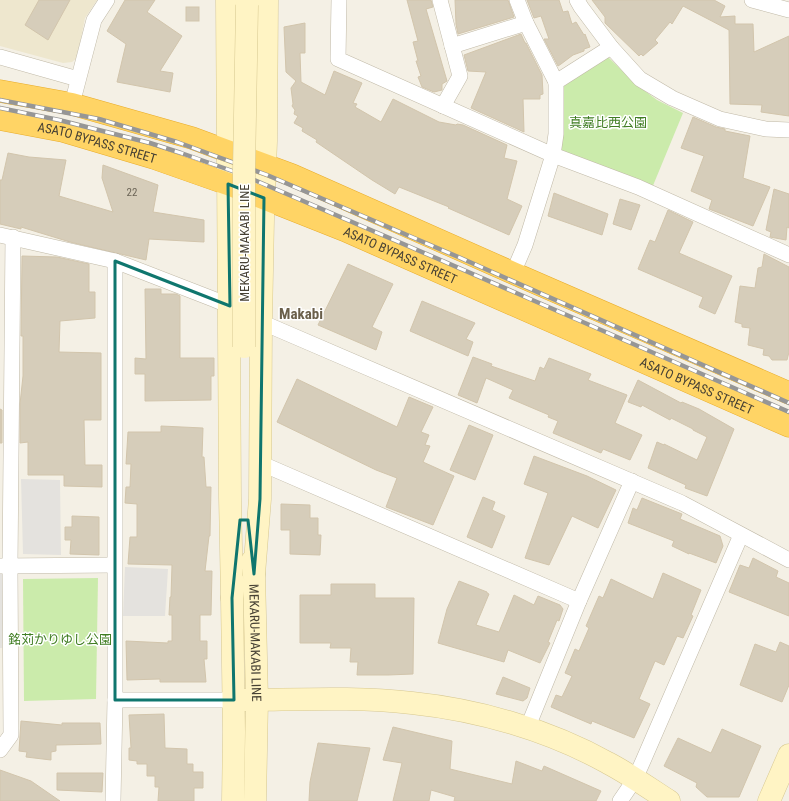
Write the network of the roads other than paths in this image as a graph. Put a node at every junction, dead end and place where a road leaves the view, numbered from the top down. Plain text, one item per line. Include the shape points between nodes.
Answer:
1 (107, 0) edge
2 (267, 0) edge
3 (339, 0) edge
4 (440, 0) edge
5 (517, 0) edge
6 (577, 0) edge
7 (752, 0) edge
8 (240, 2) edge
9 (789, 10) edge
10 (526, 23) junction
11 (452, 46) junction
12 (611, 47) junction
13 (0, 57) edge
14 (78, 79) junction
15 (556, 82) junction
16 (0, 91) edge
17 (72, 104) junction
18 (443, 106) junction
19 (0, 119) edge
20 (789, 130) edge
21 (228, 151) junction
22 (553, 155) junction
23 (265, 165) junction
24 (228, 184) junction
25 (264, 198) junction
26 (7, 236) edge
27 (789, 255) edge
28 (115, 262) junction
29 (513, 273) junction
30 (230, 306) junction
31 (261, 322) junction
32 (789, 393) edge
33 (789, 426) edge
34 (260, 463) junction
35 (632, 481) junction
36 (244, 486) junction
37 (741, 535) junction
38 (789, 560) edge
39 (114, 565) junction
40 (5, 566) edge
41 (254, 574) junction
42 (232, 598) junction
43 (578, 601) junction
44 (115, 700) junction
45 (234, 700) junction
46 (257, 700) junction
47 (527, 729) junction
48 (0, 750) edge
49 (789, 755) edge
50 (635, 778) junction
51 (113, 801) edge
52 (233, 801) edge
53 (256, 801) edge
54 (620, 801) edge
55 (670, 801) edge
56 (769, 801) edge

1 - 14 street via 94,20
2 - 23 street
3 - 18 street via 338,59
4 - 11 street
5 - 10 street
6 - 12 street
7 - 9 street
8 - 21 street
8 - 36 street, MEKARU-MAKABI LINE, bridge via 244,170
10 - 11 street
10 - 15 street
11 - 18 street via 460,76
12 - 15 street
12 - 20 street via 640,79 672,98 720,119
13 - 14 street
14 - 17 street
15 - 22 street via 556,134
16 - 17 highway
17 - 21 highway via 202,141
18 - 22 street
19 - 24 highway, ASATO BYPASS STREET via 63,131 154,158
21 - 23 highway
21 - 24 street
22 - 27 street via 638,187
22 - 29 street via 525,245
23 - 25 street
23 - 29 highway
24 - 25 highway, ASATO BYPASS STREET
24 - 30 street
25 - 31 street
25 - 33 highway, ASATO BYPASS STREET via 344,230
26 - 28 street
26 - 40 street
28 - 30 street
28 - 39 street
29 - 32 highway
30 - 42 street
31 - 34 street
31 - 35 street
34 - 41 street
34 - 43 street
35 - 37 street via 707,515
35 - 43 street
36 - 41 street, MEKARU-MAKABI LINE
36 - 42 street, MEKARU-MAKABI LINE
37 - 38 street
37 - 50 street
39 - 40 street
39 - 44 street
40 - 48 street via 11,734
41 - 46 street, MEKARU-MAKABI LINE
42 - 45 street, MEKARU-MAKABI LINE
43 - 47 street
44 - 45 street
44 - 51 street
45 - 46 street
45 - 52 street, MEKARU-MAKABI LINE
46 - 47 street via 374,700 412,703 451,708
46 - 53 street, MEKARU-MAKABI LINE
47 - 50 street via 580,749
49 - 56 street
50 - 54 street
50 - 55 street

